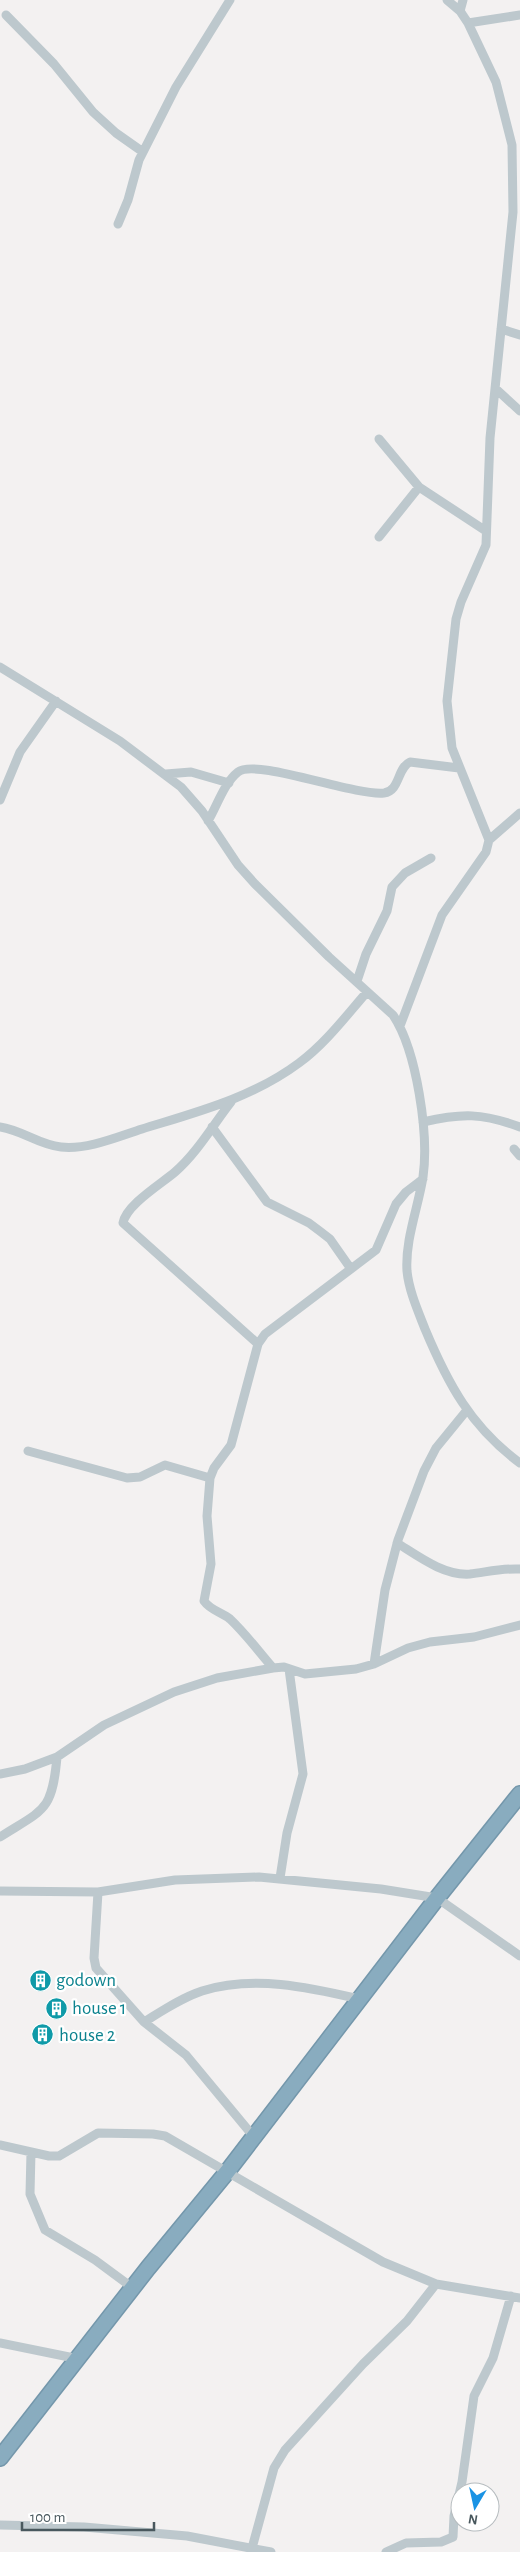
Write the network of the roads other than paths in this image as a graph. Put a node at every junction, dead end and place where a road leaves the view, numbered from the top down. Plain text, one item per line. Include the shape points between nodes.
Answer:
1 (230, 0) edge
2 (447, 0) edge
3 (463, 0) edge
4 (460, 11) junction
5 (6, 15) dead end
6 (520, 15) edge
7 (468, 23) junction
8 (143, 152) junction
9 (118, 224) dead end
10 (501, 329) junction
11 (520, 335) edge
12 (496, 389) junction
13 (520, 411) edge
14 (379, 439) dead end
15 (418, 487) junction
16 (486, 531) junction
17 (378, 537) dead end
18 (0, 667) edge
19 (56, 701) junction
20 (459, 768) junction
21 (166, 774) junction
22 (229, 783) junction
23 (0, 800) edge
24 (520, 813) edge
25 (208, 821) junction
26 (489, 840) junction
27 (431, 858) dead end
28 (357, 981) junction
29 (367, 992) junction
30 (400, 1026) junction
31 (231, 1102) junction
32 (423, 1122) junction
33 (0, 1127) edge
34 (212, 1127) junction
35 (520, 1127) edge
36 (423, 1179) junction
37 (351, 1268) junction
38 (258, 1344) junction
39 (466, 1410) junction
40 (28, 1450) dead end
41 (520, 1463) edge
42 (210, 1478) junction
43 (397, 1543) junction
44 (520, 1569) edge
45 (520, 1625) edge
46 (374, 1664) junction
47 (273, 1668) junction
48 (290, 1669) junction
49 (57, 1757) junction
50 (0, 1774) edge
51 (520, 1794) edge
52 (0, 1837) edge
53 (280, 1878) junction
54 (0, 1891) edge
55 (98, 1892) junction
56 (437, 1898) junction
57 (520, 1956) edge
58 (359, 1999) junction
59 (144, 2022) junction
60 (254, 2136) junction
61 (0, 2145) edge
62 (31, 2152) junction
63 (227, 2172) junction
64 (436, 2284) junction
65 (133, 2288) junction
66 (516, 2297) edge
67 (0, 2343) edge
68 (79, 2359) junction
69 (0, 2458) edge
70 (0, 2525) edge
71 (252, 2548) junction
72 (271, 2552) edge
73 (386, 2552) edge

1 - 8 street via 176,87
2 - 4 street
3 - 4 street
4 - 7 street
5 - 8 street via 54,64 93,112
6 - 7 street
7 - 10 street via 496,82 512,145 513,212
8 - 9 street
10 - 11 street
10 - 12 street
12 - 13 street
12 - 16 street via 490,438
14 - 15 street
15 - 16 street
15 - 17 street
16 - 20 street via 482,558 456,620 447,701 452,748
18 - 19 street
19 - 21 street
19 - 23 street via 20,752
20 - 22 street via 410,762 394,787 383,793 258,768 239,772
20 - 26 street
21 - 22 street via 192,772
21 - 25 street
22 - 25 street
24 - 26 street
25 - 28 street via 255,884
26 - 30 street via 486,852 442,915
27 - 28 street via 404,873 392,887 387,911
28 - 29 street
29 - 30 street via 393,1015
29 - 31 street via 299,1063
30 - 32 street via 417,1086
31 - 33 street via 73,1148 49,1145
31 - 34 street
32 - 35 street via 458,1115 478,1116
32 - 36 street
34 - 37 street via 267,1202 309,1223 326,1236
34 - 38 street via 184,1163 135,1205 123,1223
36 - 37 street via 396,1204 376,1250
36 - 39 street via 407,1270 414,1303 434,1352
37 - 38 street via 265,1334
38 - 42 street via 231,1445
39 - 41 street via 486,1436
39 - 43 street via 436,1448 424,1471
40 - 42 street via 127,1478 140,1477 165,1465
42 - 47 street via 207,1516 211,1564 204,1601 236,1625
43 - 44 street via 456,1574
43 - 46 street via 385,1590
45 - 46 street via 474,1637 430,1642
46 - 48 street via 312,1674
47 - 48 street
47 - 49 street via 216,1678 174,1692 104,1725
48 - 53 street via 303,1774 287,1833
49 - 50 street via 25,1770
49 - 52 street via 49,1802 40,1812
51 - 56 highway
53 - 55 street via 175,1880
53 - 56 street via 381,1888
54 - 55 street
55 - 59 street via 96,1968
56 - 57 street
56 - 58 highway
58 - 59 street via 314,1988 260,1983 232,1985 202,1992
58 - 60 highway
59 - 60 street via 186,2055
60 - 63 highway
61 - 62 street
62 - 63 street via 59,2156 98,2133 153,2134 165,2136
62 - 65 street via 30,2194 45,2230
63 - 64 street via 383,2262
63 - 65 highway
64 - 66 street
64 - 71 street via 407,2321 285,2450 274,2468
65 - 68 highway
66 - 73 street via 493,2358 474,2396 453,2537 446,2541 406,2543
67 - 68 street
68 - 69 highway
70 - 71 street via 84,2527 187,2536
71 - 72 street

